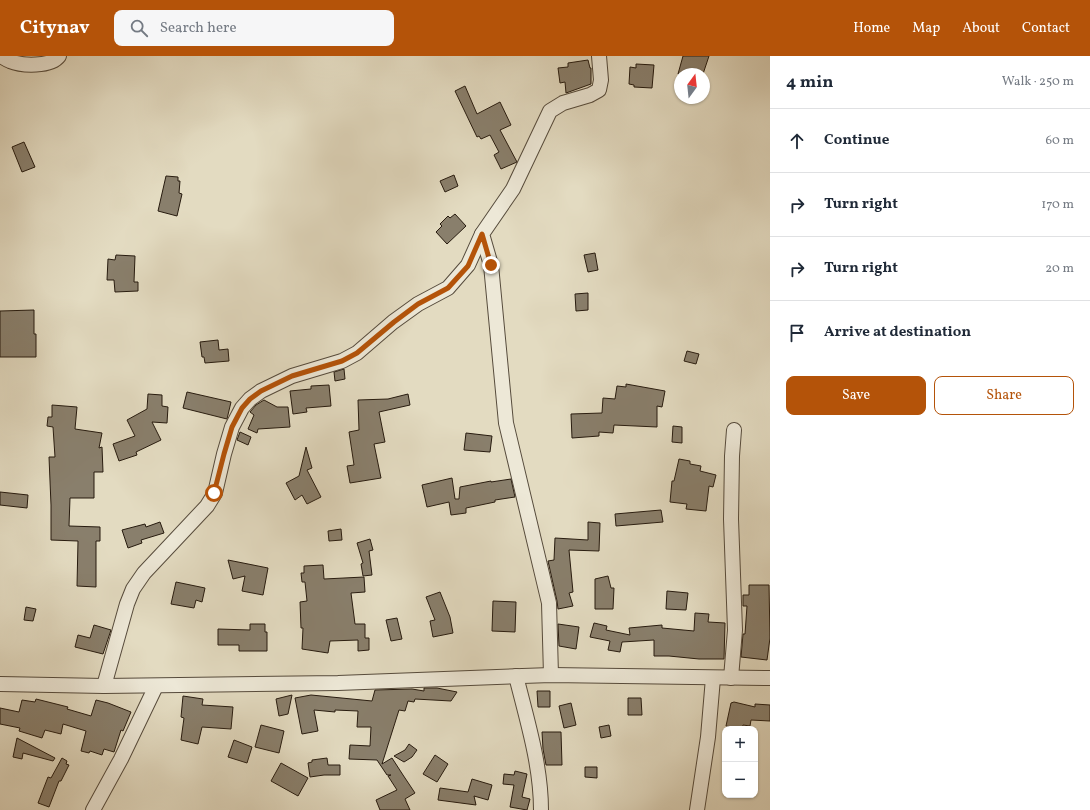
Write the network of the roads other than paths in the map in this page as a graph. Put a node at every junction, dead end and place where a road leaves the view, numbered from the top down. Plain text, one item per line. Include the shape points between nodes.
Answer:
1 (2, 56) edge
2 (59, 56) edge
3 (599, 56) edge
4 (482, 234) junction
5 (734, 430) dead end
6 (551, 675) junction
7 (516, 676) junction
8 (713, 678) junction
9 (731, 678) junction
10 (770, 678) edge
11 (0, 684) edge
12 (104, 686) junction
13 (156, 686) junction
14 (93, 810) edge
15 (541, 810) edge
16 (697, 810) edge

1 - 2 street via 10,62 43,65 56,60
3 - 4 street via 599,90 563,103 550,112 513,189
4 - 6 street via 491,265 506,423 549,603
4 - 12 street via 468,266 448,288 418,304 357,353 342,361 286,379 261,391 242,408 232,427 214,493 207,506 144,573 133,589
5 - 9 street via 731,519 735,630
6 - 7 street
6 - 8 street
7 - 13 street via 338,683
7 - 15 street via 532,741 541,793
8 - 9 street
8 - 16 street via 708,737
9 - 10 street
11 - 12 street
12 - 13 street
13 - 14 street

